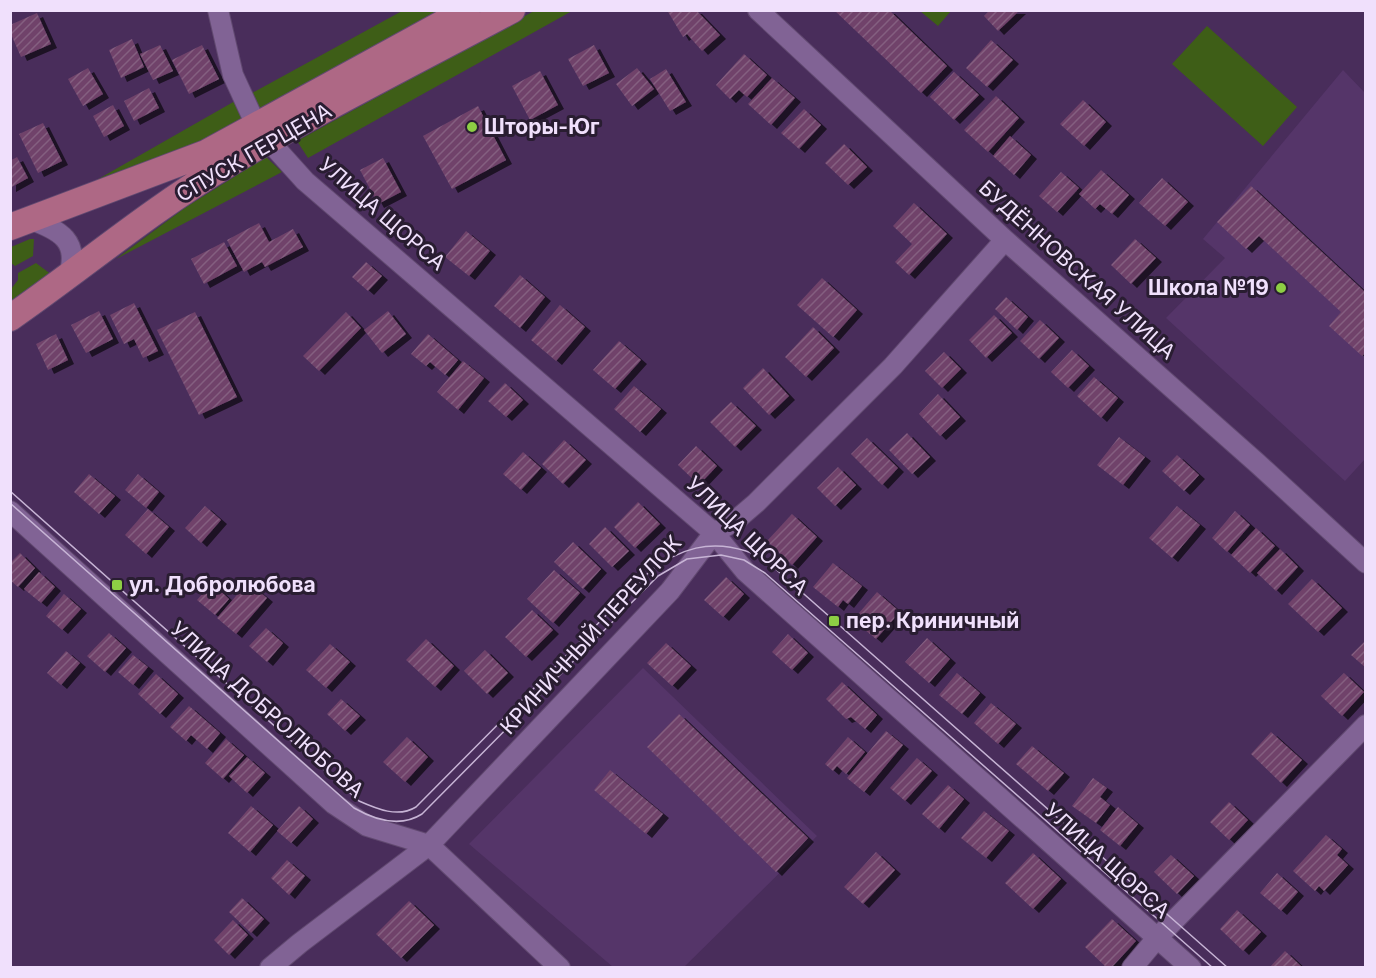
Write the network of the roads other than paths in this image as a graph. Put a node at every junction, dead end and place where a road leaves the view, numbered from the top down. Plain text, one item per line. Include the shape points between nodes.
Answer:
1 (218, 10) edge
2 (467, 10) edge
3 (512, 10) edge
4 (758, 10) edge
5 (263, 133) junction
6 (20, 223) edge
7 (1005, 240) junction
8 (69, 278) junction
9 (10, 318) edge
10 (10, 511) edge
11 (714, 533) junction
12 (1365, 563) edge
13 (1365, 724) edge
14 (429, 845) junction
15 (1157, 938) junction
16 (270, 968) edge
17 (560, 968) edge
18 (1132, 968) edge
19 (1191, 968) edge

1 - 5 street, УЛИЦА ЩОРСА via 233,75
2 - 5 main road, СПУСК ГЕРЦЕНА
3 - 5 main road, СПУСК ГЕРЦЕНА
4 - 7 street, БУДЁННОВСКАЯ УЛИЦА
5 - 6 main road, СПУСК ГЕРЦЕНА
5 - 8 main road, СПУСК ГЕРЦЕНА via 222,168 152,212
5 - 11 street, УЛИЦА ЩОРСА via 305,181
6 - 8 street via 55,229 68,241 74,261
7 - 11 street, КРИНИЧНЫЙ ПЕРЕУЛОК via 893,366 756,503
7 - 12 street, БУДЁННОВСКАЯ УЛИЦА
8 - 9 main road, СПУСК ГЕРЦЕНА
10 - 14 street, УЛИЦА ДОБРОЛЮБОВА via 334,804 367,826
11 - 14 street, КРИНИЧНЫЙ ПЕРЕУЛОК via 670,591
11 - 15 street, УЛИЦА ЩОРСА via 745,571
13 - 15 street
14 - 16 street, КРИНИЧНЫЙ ПЕРЕУЛОК
14 - 17 street, УЛИЦА ДОБРОЛЮБОВА
15 - 18 street
15 - 19 street, УЛИЦА ЩОРСА

